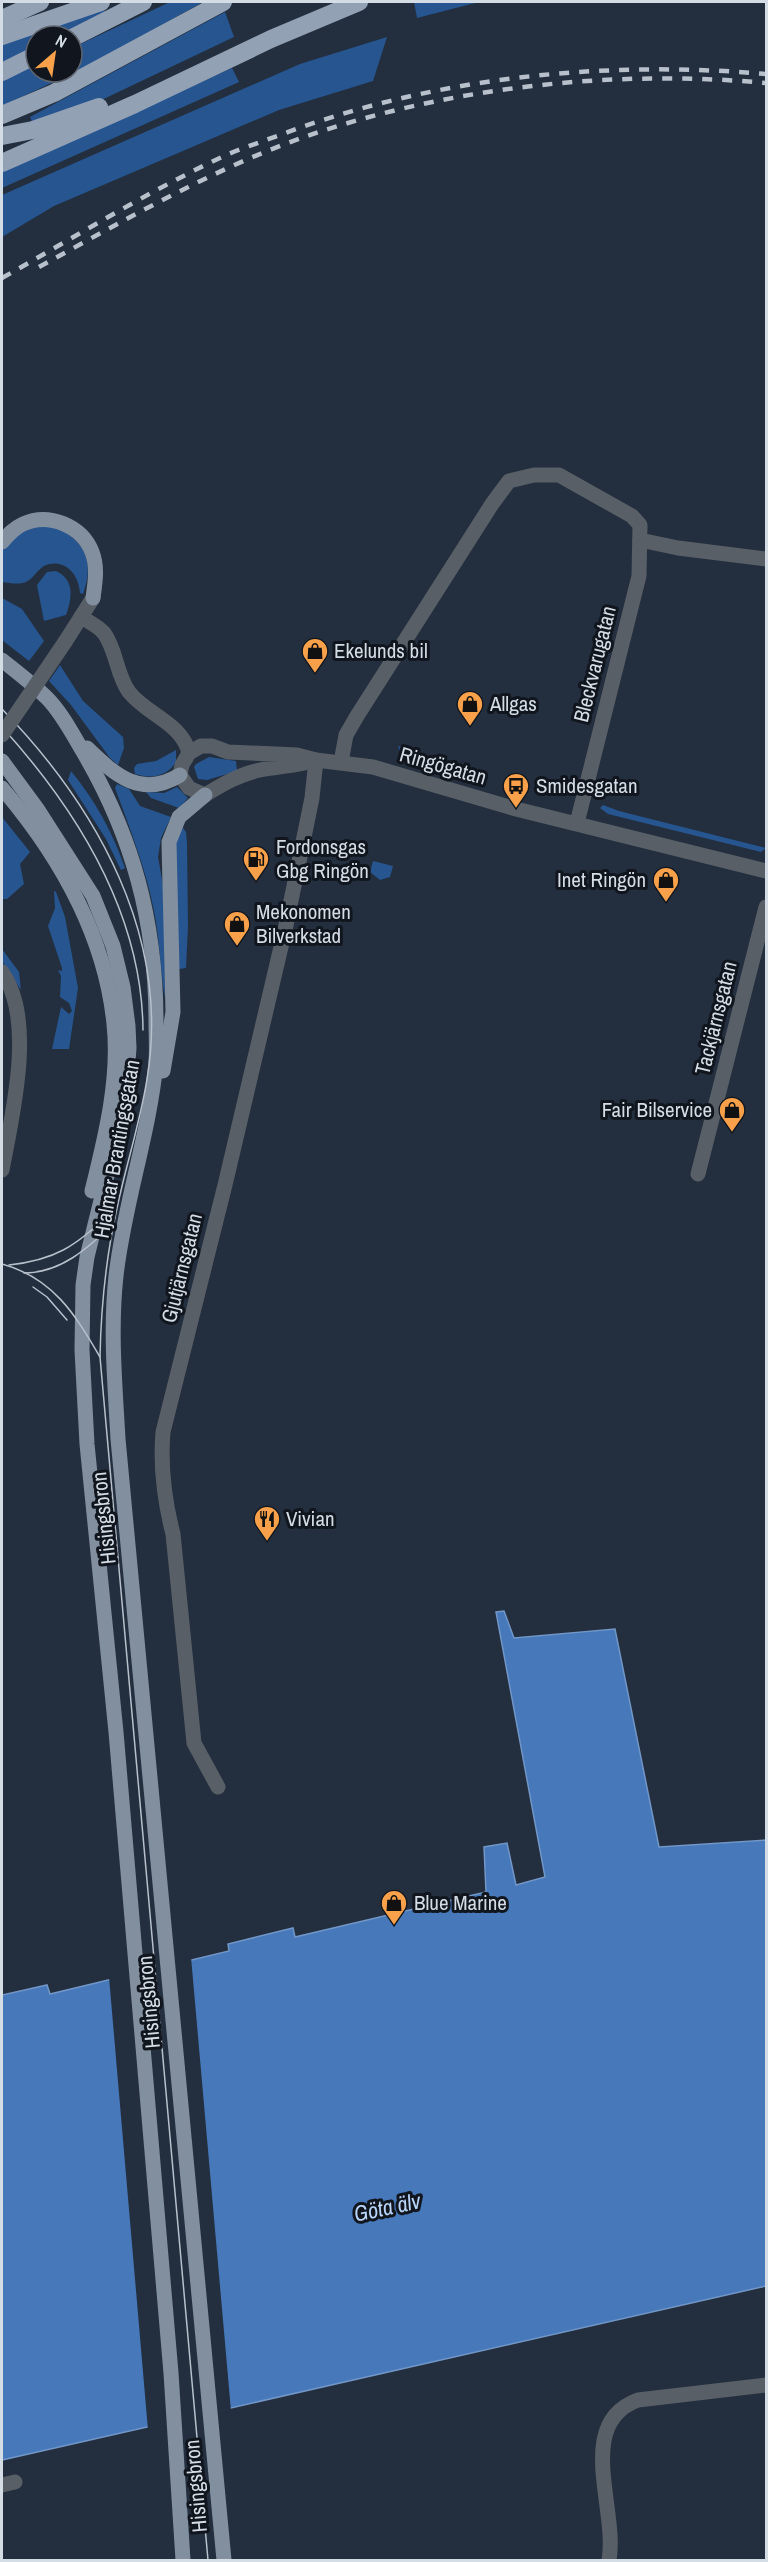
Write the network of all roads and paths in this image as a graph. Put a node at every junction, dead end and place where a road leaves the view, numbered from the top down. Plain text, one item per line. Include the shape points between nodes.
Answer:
1 (40, 2) edge
2 (101, 2) edge
3 (143, 2) edge
4 (223, 2) edge
5 (327, 2) edge
6 (359, 2) edge
7 (2, 19) edge
8 (84, 32) edge
9 (2, 36) edge
10 (24, 61) edge
11 (2, 72) edge
12 (2, 116) edge
13 (2, 136) edge
14 (2, 163) edge
15 (640, 540) junction
16 (2, 542) edge
17 (766, 559) edge
18 (93, 598) joint
19 (81, 617) junction
20 (2, 660) edge
21 (72, 733) junction
22 (2, 735) edge
23 (189, 753) junction
24 (316, 760) junction
25 (2, 761) edge
26 (341, 762) junction
27 (180, 775) junction
28 (2, 788) edge
29 (205, 795) junction
30 (577, 823) junction
31 (766, 871) edge
32 (766, 907) edge
33 (2, 972) edge
34 (152, 1098) junction
35 (2, 1170) edge
36 (698, 1174) dead end
37 (93, 1228) junction
38 (118, 1439) joint
39 (87, 1444) joint
40 (218, 1787) dead end
41 (766, 2385) edge
42 (183, 2560) edge
43 (224, 2560) edge
44 (609, 2560) edge

1 - 7 highway
2 - 9 highway
3 - 8 highway
4 - 12 highway via 54,93
5 - 13 highway via 102,106 33,130
6 - 14 highway
10 - 11 highway
15 - 17 street
15 - 26 street, Bleckvarugatan via 640,525 632,516 559,476 534,475 509,481 357,716 346,735
15 - 30 street, Bleckvarugatan via 639,576
16 - 18 main road via 15,528 32,521 69,526 87,542 92,553 96,567
18 - 19 street
19 - 22 street, bridge
19 - 23 street via 104,633 120,679 130,693 180,733
20 - 21 main road, Hjalmar Brantingsgatan via 48,699
21 - 27 main road via 119,777 160,785
21 - 34 main road, Hjalmar Brantingsgatan via 119,822 134,861 148,924 156,995
23 - 24 street, Ringögatan via 201,746 212,746 228,752 297,755
23 - 27 street
24 - 26 street, Ringögatan
24 - 29 street, Ringögatan via 237,776
24 - 40 street, Gjutjärnsgatan via 285,930 163,1432 164,1501 173,1534 194,1743
25 - 37 main road, Hjalmar Brantingsgatan via 93,896 113,946 123,987 129,1048 125,1103
26 - 30 street, Ringögatan via 373,767
27 - 29 street via 189,788
28 - 37 main road via 56,858 92,931 103,968 114,1024 113,1077 92,1193
29 - 34 main road via 180,817 169,843 173,1012 161,1077
30 - 31 street, Ringögatan
32 - 36 street, Tackjärnsgatan
33 - 35 street via 16,1012 19,1076
34 - 38 main road, Hjalmar Brantingsgatan via 116,1275 113,1313
37 - 39 main road, Hjalmar Brantingsgatan via 82,1304
38 - 43 main road, Hisingsbron
39 - 42 main road, Hisingsbron via 116,1732 171,2373
41 - 44 street via 638,2400 612,2417 604,2432 602,2452 610,2524

